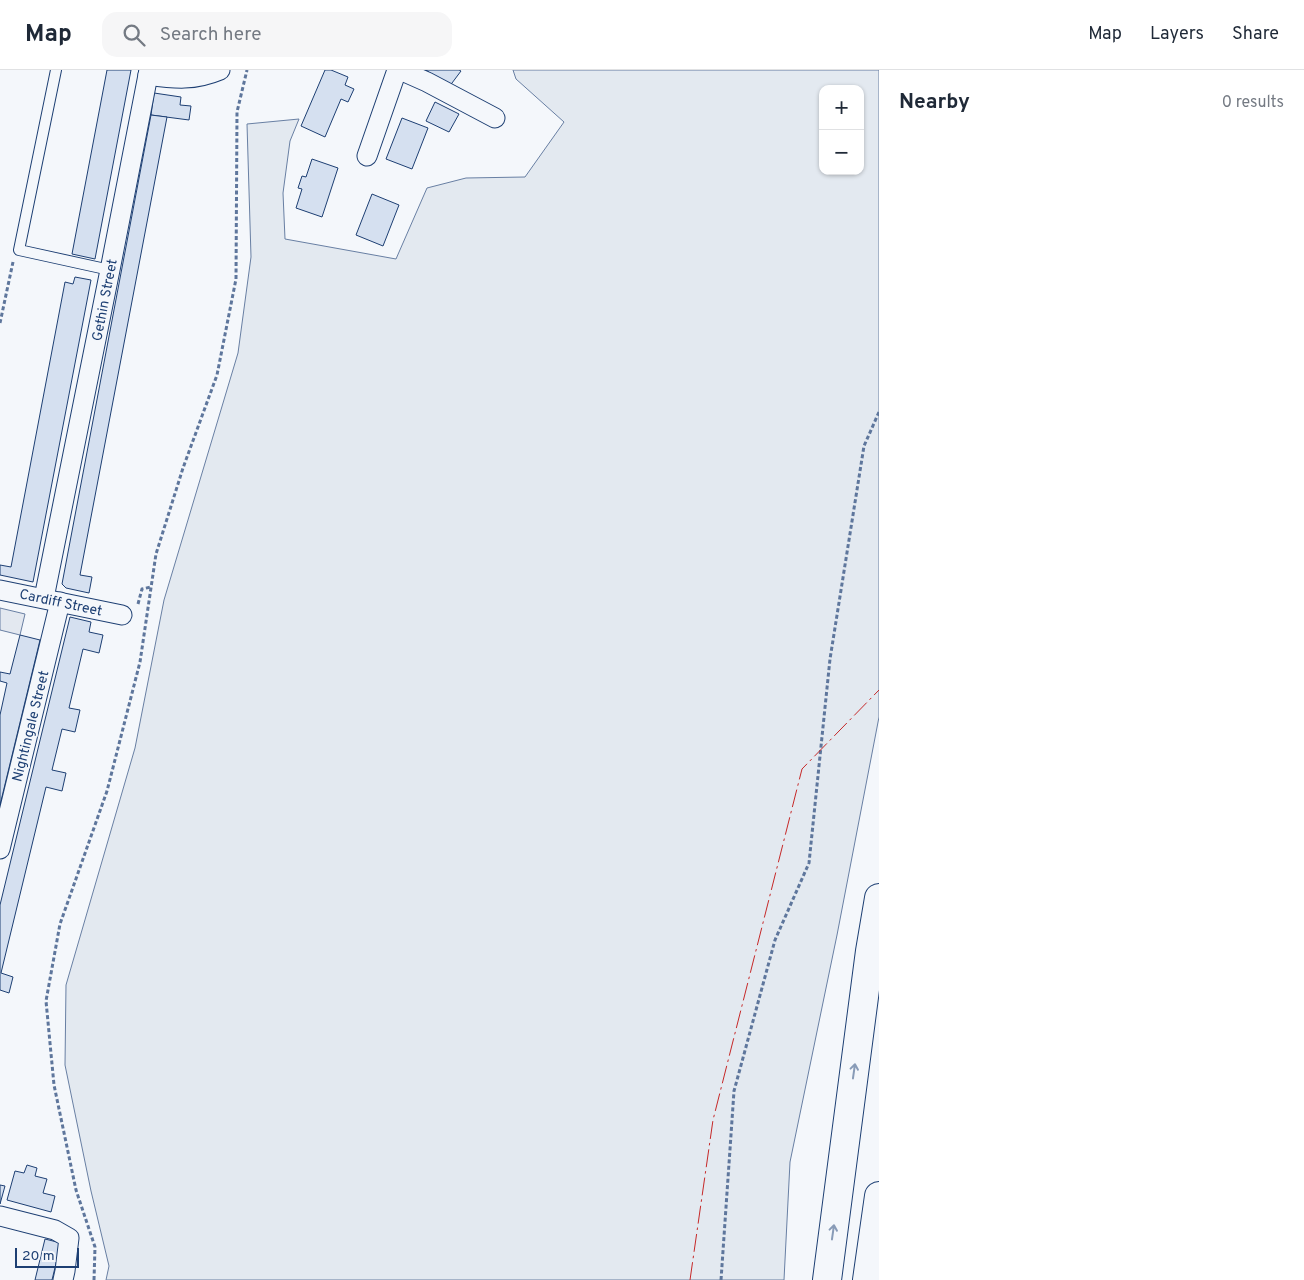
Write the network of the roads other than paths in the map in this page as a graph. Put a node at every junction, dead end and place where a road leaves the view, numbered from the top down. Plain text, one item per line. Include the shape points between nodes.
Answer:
1 (56, 70) edge
2 (220, 70) edge
3 (398, 70) edge
4 (148, 72) edge
5 (495, 118) dead end
6 (367, 156) dead end
7 (110, 270) junction
8 (0, 590) edge
9 (52, 600) junction
10 (122, 615) dead end
11 (0, 849) edge
12 (879, 898) edge
13 (879, 1196) edge
14 (0, 1216) edge
15 (63, 1280) edge
16 (826, 1280) edge
17 (867, 1280) edge

1 - 7 lane via 19,250
2 - 4 street, Gethin Street via 205,76 176,79
3 - 5 street
3 - 6 street
4 - 7 street, Gethin Street
7 - 9 street, Gethin Street
8 - 9 street, Cardiff Street
9 - 10 street, Cardiff Street
9 - 11 street, Nightingale Street
16 -> 12 highway
13 - 17 highway
14 - 15 street via 55,1230 69,1238

